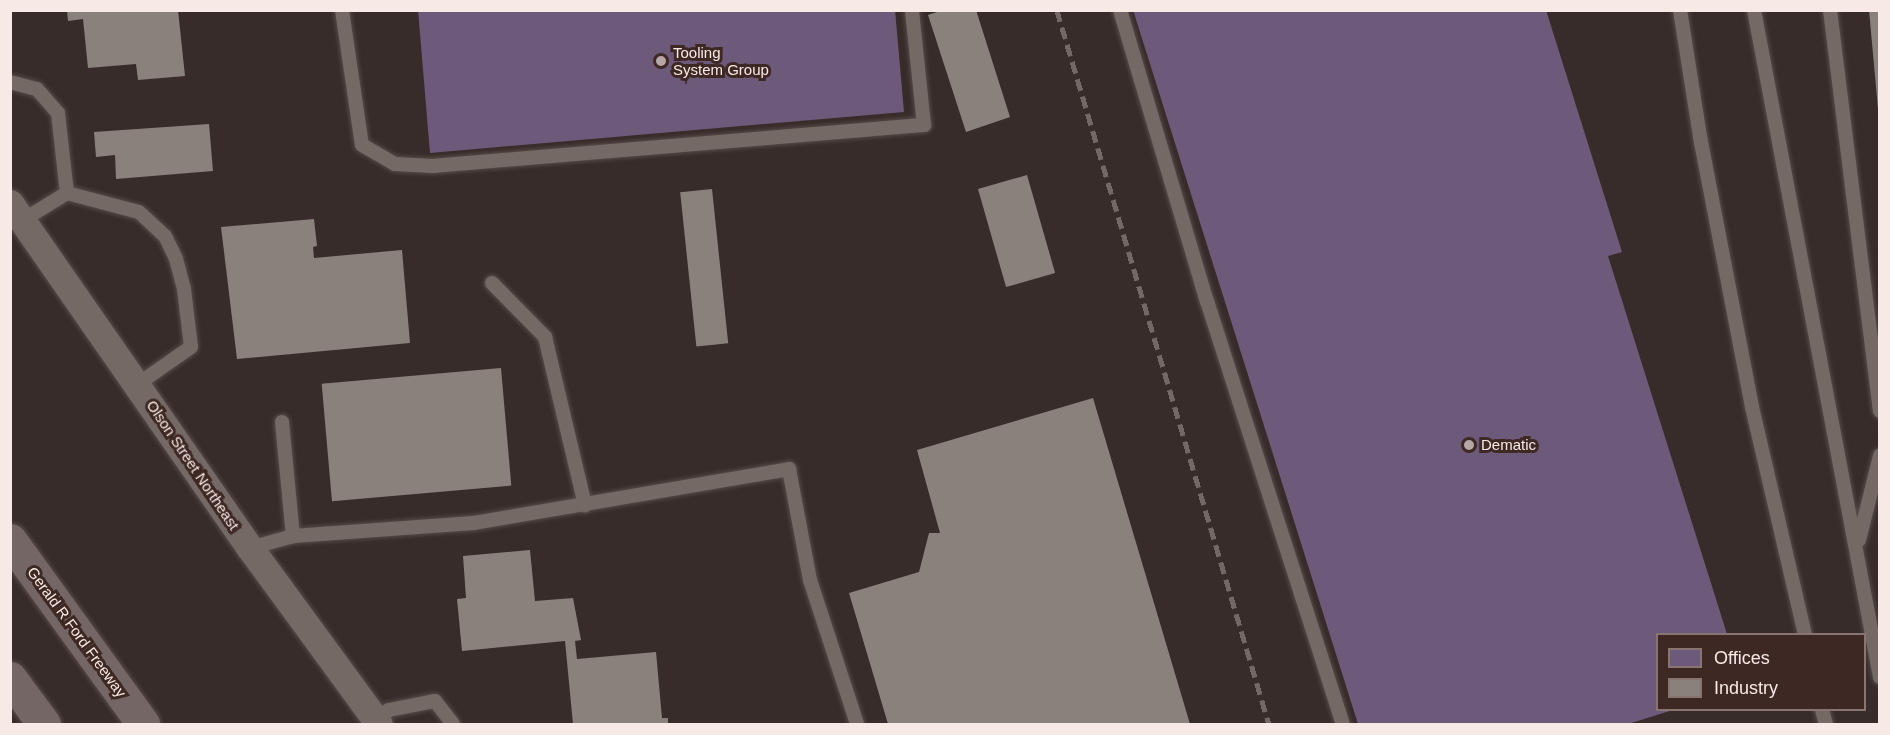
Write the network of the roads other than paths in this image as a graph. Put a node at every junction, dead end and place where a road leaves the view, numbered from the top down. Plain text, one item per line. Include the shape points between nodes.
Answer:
1 (342, 10) edge
2 (912, 10) edge
3 (1120, 10) edge
4 (1680, 10) edge
5 (1754, 10) edge
6 (1830, 10) edge
7 (10, 82) edge
8 (67, 193) junction
9 (17, 212) edge
10 (492, 284) dead end
11 (138, 384) junction
12 (1880, 411) edge
13 (282, 422) dead end
14 (1880, 456) edge
15 (585, 506) junction
16 (293, 536) junction
17 (10, 540) edge
18 (1858, 545) junction
19 (249, 548) junction
20 (1805, 633) edge
21 (1880, 676) edge
22 (10, 678) edge
23 (377, 722) edge
24 (44, 724) edge
25 (143, 724) edge
26 (453, 724) edge
27 (857, 724) edge
28 (1343, 724) edge

1 - 2 lane via 362,146 394,164 433,166 924,125
3 - 28 lane via 1207,301
4 - 20 lane via 1752,407
5 - 18 lane
6 - 12 lane
7 - 8 lane via 37,89 58,113
8 - 9 lane
8 - 11 lane via 139,212 165,236 176,259 191,347
9 - 11 street, Olson Street Northeast
10 - 15 lane via 545,337
11 - 19 street, Olson Street Northeast
13 - 16 lane
14 - 18 lane
15 - 16 lane via 474,523
15 - 27 lane via 789,469 810,580
16 - 19 lane
17 - 25 highway, Gerald R Ford Freeway
18 - 21 lane
19 - 23 street, Olson Street Northeast
22 - 24 highway
23 - 26 lane via 389,710 435,701

